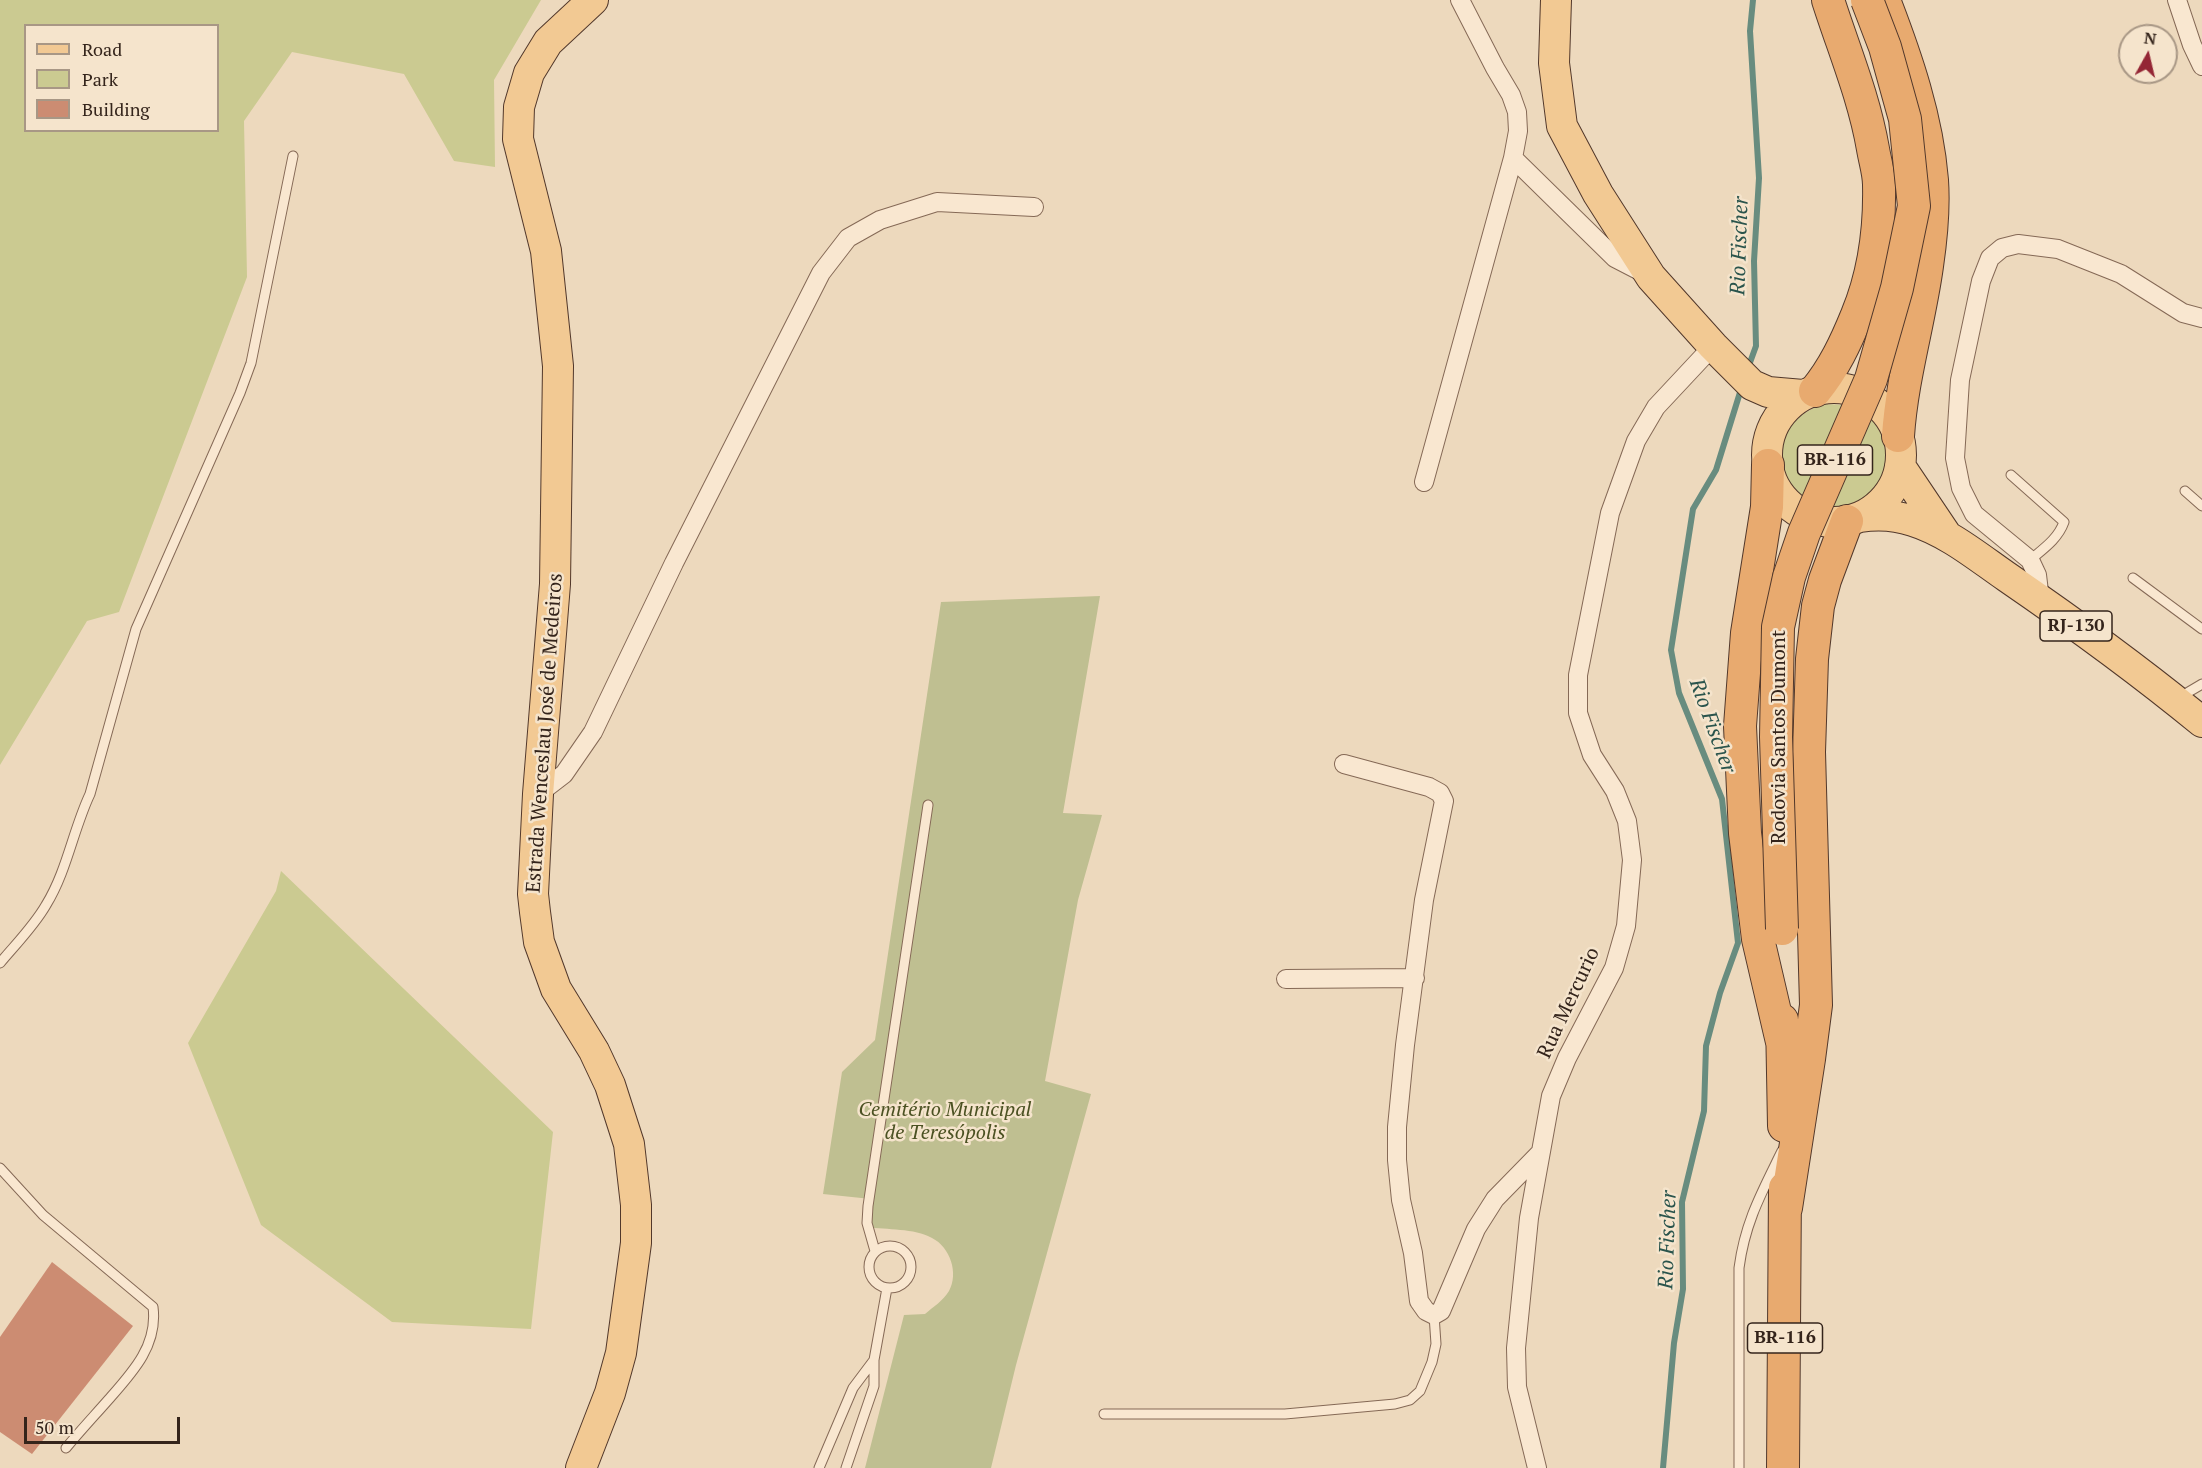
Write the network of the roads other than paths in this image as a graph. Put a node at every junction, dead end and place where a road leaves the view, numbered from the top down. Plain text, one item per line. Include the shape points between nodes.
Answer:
1 (593, 0) edge
2 (1460, 0) edge
3 (1556, 0) edge
4 (1828, 0) edge
5 (1868, 0) edge
6 (1884, 0) edge
7 (2178, 0) edge
8 (2202, 66) edge
9 (293, 156) dead end
10 (1513, 158) junction
11 (1034, 207) dead end
12 (1652, 277) junction
13 (2202, 318) edge
14 (1735, 368) junction
15 (1809, 393) junction
16 (1899, 451) junction
17 (1767, 455) junction
18 (2011, 475) dead end
19 (1424, 482) dead end
20 (2185, 491) dead end
21 (2202, 506) edge
22 (1853, 519) junction
23 (1947, 536) junction
24 (2030, 560) junction
25 (2133, 578) dead end
26 (2040, 600) junction
27 (2202, 629) edge
28 (2202, 684) edge
29 (2176, 700) junction
30 (2202, 722) edge
31 (1344, 764) dead end
32 (538, 794) junction
33 (928, 805) dead end
34 (0, 963) edge
35 (1415, 978) junction
36 (1286, 979) dead end
37 (1782, 1042) junction
38 (1784, 1146) junction
39 (1539, 1154) junction
40 (0, 1168) edge
41 (1786, 1208) junction
42 (875, 1251) junction
43 (887, 1288) junction
44 (1434, 1315) junction
45 (874, 1360) junction
46 (1104, 1414) dead end
47 (66, 1448) dead end
48 (582, 1468) edge
49 (819, 1468) edge
50 (846, 1468) edge
51 (1538, 1468) edge
52 (1739, 1468) edge
53 (1783, 1468) edge

1 - 32 main road, Estrada Wenceslau José de Medeiros via 548,42 529,73 519,107 518,139 546,251 558,366 555,584
2 - 10 street via 1517,112
3 - 12 main road via 1554,63 1562,126 1598,194
4 - 15 highway via 1868,120 1880,183 1876,250 1864,297 1829,373
5 - 37 highway, Rodovia Santos Dumont / BR-116, bridge via 1905,119 1914,206 1897,288 1871,379 1804,533 1788,577 1778,627
6 - 16 highway via 1912,81 1932,181 1928,265 1901,398
7 - 8 street
9 - 34 lane via 250,363 240,393 136,629 90,794 64,866 46,906
10 - 12 street via 1615,258
10 - 19 street
11 - 32 street via 937,202 880,220 848,238 821,273 593,732 564,774
12 - 14 main road
13 - 24 street via 2183,313 2121,274 2058,249 2018,244 2002,248 1990,258 1981,281 1960,380 1955,458 1961,488 1974,514
14 - 15 main road via 1768,392
14 - 17 main road via 1754,402
14 - 39 street, Rua Mercurio via 1656,407 1636,441 1610,513 1578,675 1578,713 1592,755 1615,791 1627,821 1632,860 1626,926 1614,968 1551,1096
15 - 16 main road, RJ-130 via 1841,388 1878,404 1886,414
15 - 17 main road via 1786,408 1774,422
16 - 22 main road via 1897,480 1890,493 1873,511
16 - 23 main road, RJ-130
17 - 22 main road, RJ-130 via 1778,491 1795,510 1824,522 1837,524
17 - 37 highway via 1767,507 1747,633 1740,726 1745,833 1758,939
18 - 24 lane via 2064,522 2051,543
20 - 21 lane
22 - 23 main road, RJ-130 via 1891,516 1914,521
22 - 41 highway via 1825,580 1812,659 1809,752 1816,1005
23 - 26 main road, RJ-130
24 - 26 street via 2037,575
25 - 27 lane
26 - 29 main road, RJ-130
28 - 29 lane
29 - 30 main road, RJ-130
31 - 35 street via 1429,787 1440,793 1444,801 1426,891
32 - 48 main road, Estrada Wenceslau José de Medeiros via 533,894 539,942 556,989 610,1085 629,1143 636,1205 636,1243 621,1353
33 - 42 lane via 868,1206 867,1223
35 - 36 street
35 - 44 street via 1397,1127 1397,1160 1419,1300
37 - 38 highway, Rodovia Santos Dumont / BR-116
38 - 41 highway, Rodovia Santos Dumont / BR-116
38 - 52 lane via 1748,1222 1742,1246
39 - 44 street via 1495,1199 1476,1229 1445,1304
39 - 51 street, Rua Mercurio via 1516,1348 1517,1387
40 - 47 lane via 43,1215 153,1307 151,1339 138,1366
41 - 53 highway, Rodovia Santos Dumont / BR-116
42 - 43 lane via 869,1261 869,1273 876,1283
42 - 43 lane via 886,1246 898,1248 908,1256 908,1279 899,1287
43 - 45 lane
44 - 46 lane via 1436,1344 1432,1362 1420,1391 1410,1400 1285,1414
45 - 49 lane via 854,1388
45 - 50 lane via 874,1386

